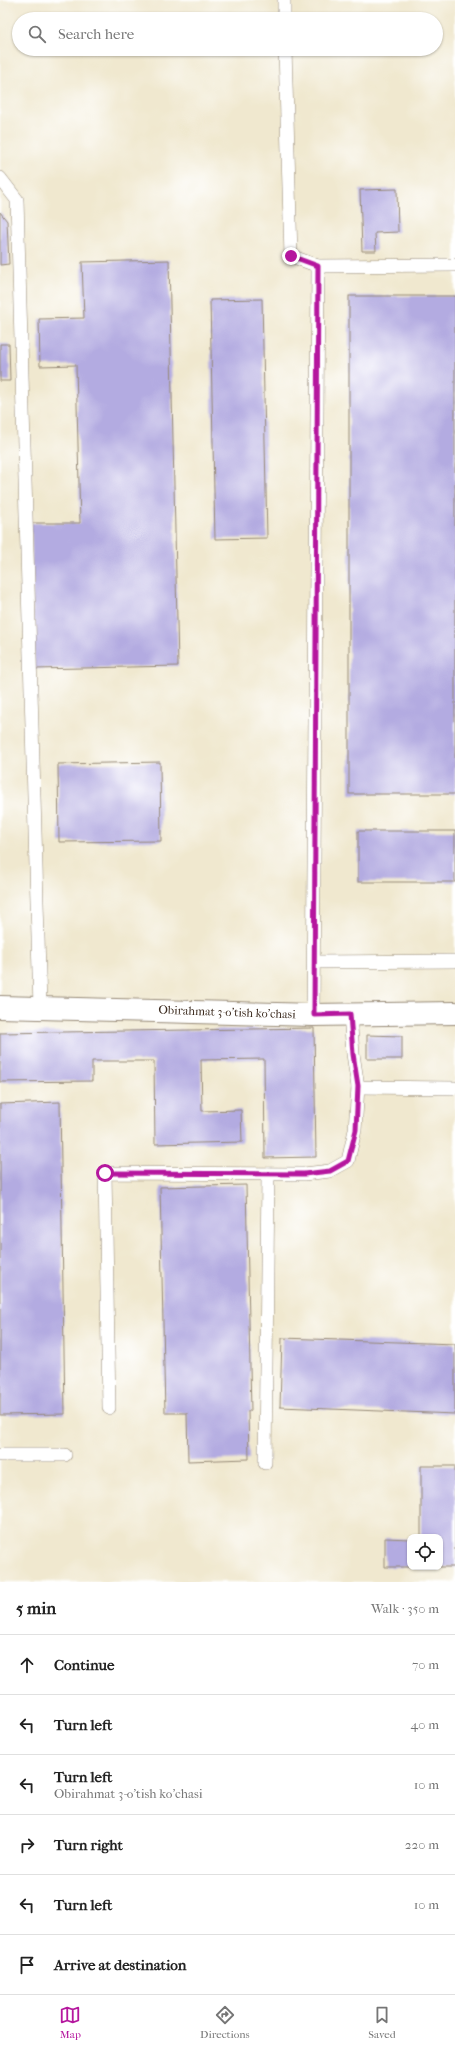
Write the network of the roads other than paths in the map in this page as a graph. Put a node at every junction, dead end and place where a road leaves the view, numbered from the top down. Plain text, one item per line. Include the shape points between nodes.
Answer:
1 (284, 0) edge
2 (284, 12) edge
3 (285, 56) edge
4 (0, 178) edge
5 (455, 265) edge
6 (318, 266) junction
7 (455, 961) edge
8 (314, 962) junction
9 (0, 1007) edge
10 (40, 1007) junction
11 (455, 1013) edge
12 (350, 1014) junction
13 (314, 1015) junction
14 (358, 1086) junction
15 (455, 1088) edge
16 (268, 1174) junction
17 (109, 1408) dead end
18 (0, 1455) edge
19 (65, 1455) dead end
20 (265, 1463) dead end

1 - 2 lane
3 - 6 lane via 291,256
4 - 10 lane via 17,200
5 - 6 lane
6 - 8 lane
7 - 8 lane
8 - 13 lane
9 - 10 street, Obirahmat 3-o'tish ko'chasi
10 - 13 street, Obirahmat 3-o'tish ko'chasi
11 - 12 street, Obirahmat 3-o'tish ko'chasi
12 - 13 street, Obirahmat 3-o'tish ko'chasi
12 - 14 lane
14 - 15 lane
14 - 16 lane via 356,1130 348,1161 330,1171
16 - 17 lane via 105,1173
16 - 20 lane
18 - 19 lane

